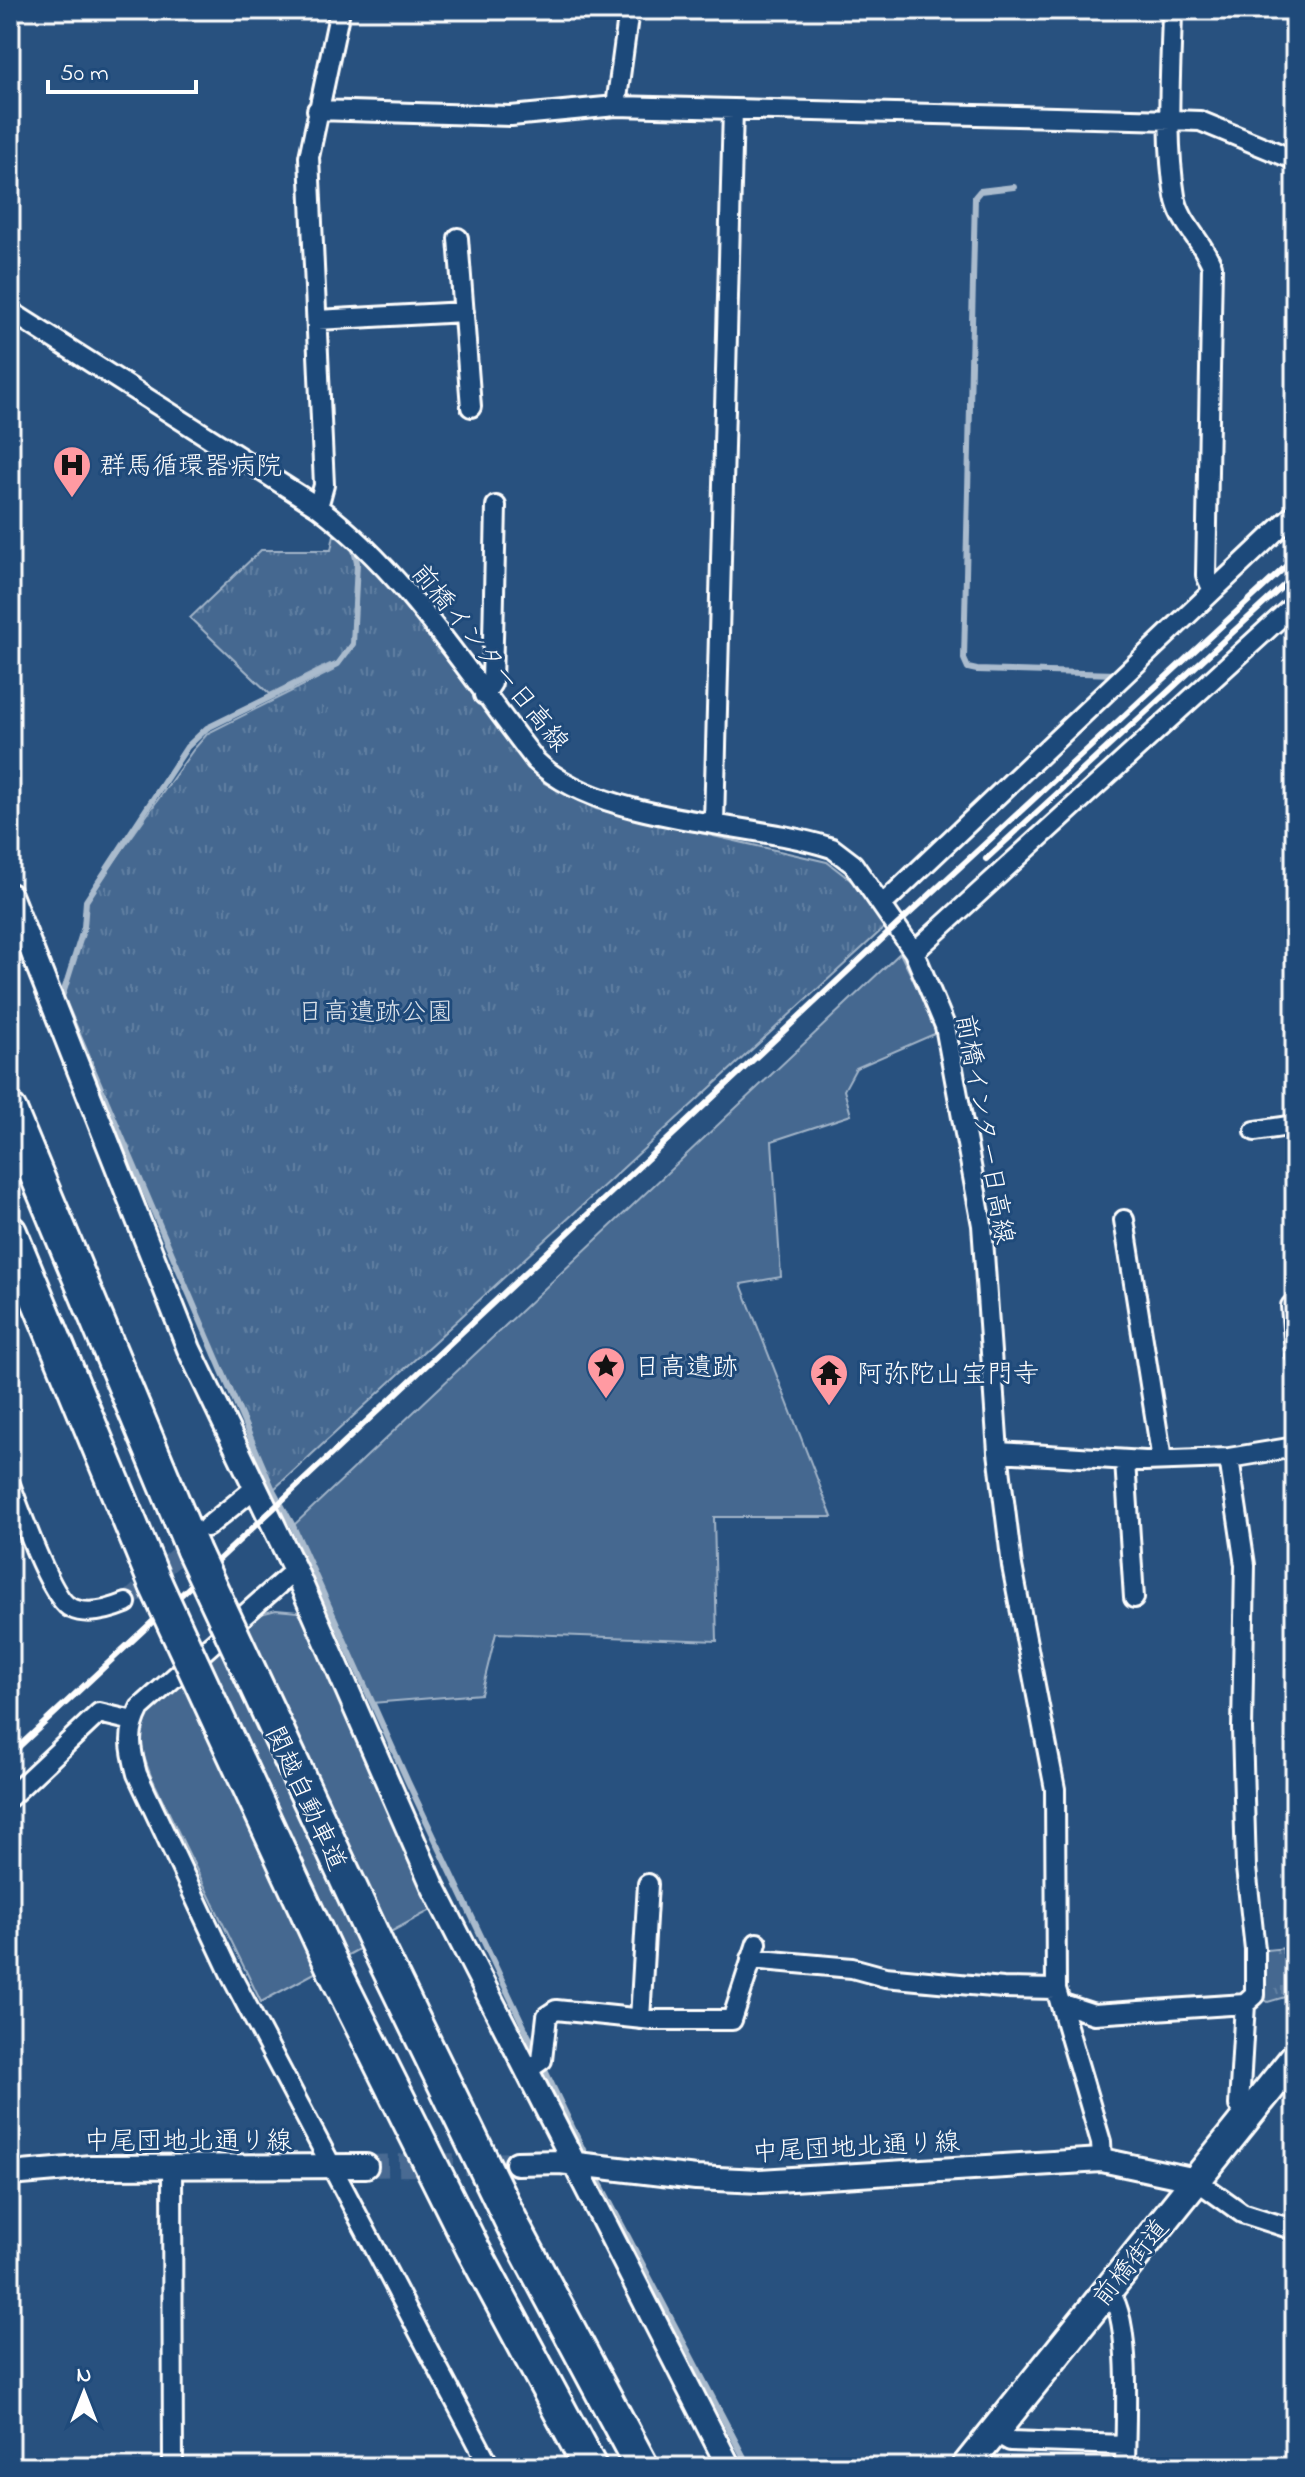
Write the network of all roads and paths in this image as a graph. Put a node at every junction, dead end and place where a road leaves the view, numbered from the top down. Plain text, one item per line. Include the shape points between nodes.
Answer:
1 (340, 10) edge
2 (629, 10) edge
3 (1172, 10) edge
4 (616, 106) junction
5 (733, 109) junction
6 (317, 110) junction
7 (1171, 120) junction
8 (1295, 160) edge
9 (458, 238) dead end
10 (10, 311) edge
11 (464, 312) junction
12 (317, 320) junction
13 (471, 407) dead end
14 (496, 506) dead end
15 (318, 507) junction
16 (1295, 513) edge
17 (1212, 589) junction
18 (1295, 604) edge
19 (484, 695) junction
20 (714, 822) junction
21 (11, 900) edge
22 (883, 904) junction
23 (914, 952) junction
24 (10, 1111) edge
25 (1295, 1125) edge
26 (1255, 1131) dead end
27 (1124, 1220) dead end
28 (10, 1232) edge
29 (1291, 1306) dead end
30 (1295, 1353) edge
31 (1295, 1447) edge
32 (998, 1452) junction
33 (1229, 1458) junction
34 (1162, 1460) junction
35 (1125, 1461) junction
36 (10, 1484) edge
37 (255, 1488) junction
38 (200, 1539) junction
39 (295, 1570) junction
40 (1134, 1598) dead end
41 (126, 1603) tunnel mouth
42 (133, 1721) junction
43 (10, 1797) edge
44 (648, 1884) dead end
45 (1058, 1996) junction
46 (1245, 2004) junction
47 (640, 2019) junction
48 (1295, 2057) edge
49 (528, 2070) junction
50 (1250, 2114) junction
51 (1102, 2160) junction
52 (517, 2163) tunnel mouth
53 (574, 2163) junction
54 (366, 2166) tunnel mouth
55 (172, 2167) junction
56 (329, 2167) junction
57 (10, 2174) edge
58 (1196, 2180) junction
59 (1295, 2230) edge
60 (1108, 2291) junction
61 (994, 2432) junction
62 (1125, 2445) junction
63 (173, 2467) edge
64 (490, 2467) edge
65 (590, 2467) edge
66 (642, 2467) edge
67 (729, 2467) edge
68 (966, 2467) edge
69 (1125, 2467) edge

1 - 6 street
2 - 4 street
3 - 7 street
4 - 5 street
4 - 6 street via 511,116
5 - 7 street
5 - 20 street
6 - 12 street via 309,157
7 - 8 street via 1200,121
7 - 17 street via 1176,197 1185,224 1212,266 1206,575
9 - 11 street
10 - 15 street, 前橋インター日高線
11 - 12 street
11 - 13 street
12 - 15 street via 324,485
14 - 19 street via 492,683
15 - 19 street, 前橋インター日高線 via 387,570
16 - 17 street
17 - 22 street via 1199,607
18 - 23 street
19 - 20 street, 前橋インター日高線 via 536,761 568,786
20 - 22 street, 前橋インター日高線 via 832,848 853,864
21 - 37 street via 189,1349
22 - 23 street, 前橋インター日高線
23 - 32 street, 前橋インター日高線 via 945,1026 982,1225
24 - 38 highway, 関越自動車道
25 - 26 street
27 - 34 street
28 - 65 highway, 関越自動車道, bridge via 156,1585 334,1970 473,2249
29 - 30 street
31 - 33 street
32 - 35 street
32 - 45 street, 前橋インター日高線 via 1020,1609 1055,1789
33 - 34 street
33 - 46 street via 1245,1565 1242,1729 1246,1868 1255,1949 1255,1995
34 - 35 street
35 - 40 street
36 - 41 street via 62,1602 90,1612
37 - 38 street
37 - 39 street
38 - 66 highway, 関越自動車道, bridge via 379,1949 514,2227
39 - 42 street via 140,1708
39 - 49 street via 433,1886
42 - 43 street via 99,1713
42 - 56 street via 130,1748 137,1774
44 - 47 street
45 - 46 street via 1094,2014
45 - 47 street via 885,1977 852,1968 763,1963 754,1951 732,2020
45 - 51 street, 前橋インター日高線
46 - 50 street via 1239,2105
47 - 49 street via 551,2012 542,2060
48 - 50 main road, 前橋街道
49 - 53 street
50 - 58 main road, 前橋街道
51 - 53 street, 中尾団地北通り線 via 760,2181
51 - 58 street, 中尾団地北通り線
52 - 53 street, 中尾団地北通り線
53 - 67 street
54 - 56 street, 中尾団地北通り線
55 - 56 street, 中尾団地北通り線
55 - 57 street, 中尾団地北通り線
55 - 63 street
56 - 64 street
58 - 59 street via 1242,2213
58 - 60 main road, 前橋街道
60 - 61 main road, 前橋街道
60 - 62 street via 1120,2316
61 - 62 street via 1010,2441
61 - 68 main road, 前橋街道
62 - 69 street

